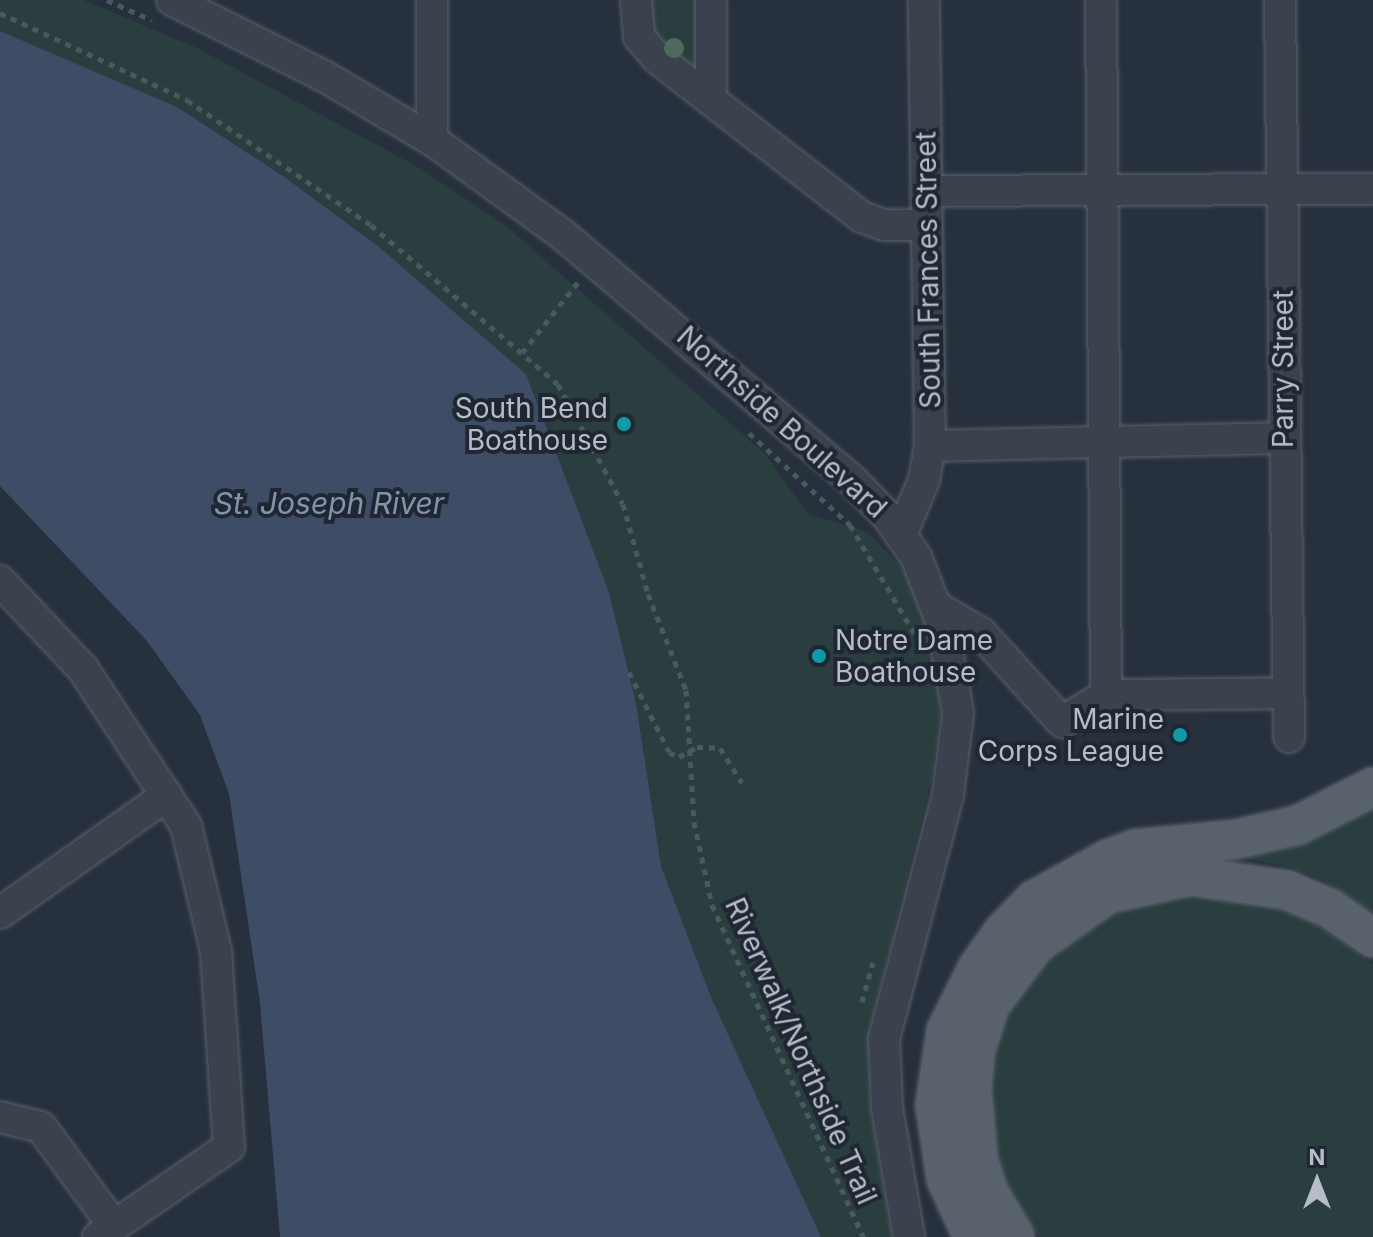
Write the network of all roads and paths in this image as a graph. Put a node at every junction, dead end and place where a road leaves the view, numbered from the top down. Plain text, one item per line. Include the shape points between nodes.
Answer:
1 (107, 0) edge
2 (432, 0) edge
3 (636, 0) edge
4 (711, 0) edge
5 (924, 0) edge
6 (1101, 0) edge
7 (1280, 0) edge
8 (167, 12) edge
9 (0, 13) edge
10 (711, 99) junction
11 (432, 140) junction
12 (1102, 189) junction
13 (1373, 189) edge
14 (927, 191) junction
15 (1282, 191) junction
16 (927, 225) junction
17 (566, 271) dead end
18 (579, 281) junction
19 (590, 291) dead end
20 (522, 353) junction
21 (739, 423) dead end
22 (1283, 438) junction
23 (1104, 442) junction
24 (930, 446) junction
25 (901, 535) junction
26 (0, 581) edge
27 (938, 608) junction
28 (918, 640) dead end
29 (629, 672) dead end
30 (1288, 693) junction
31 (1106, 695) junction
32 (1289, 737) dead end
33 (689, 751) junction
34 (742, 783) dead end
35 (1373, 787) edge
36 (167, 795) junction
37 (0, 913) edge
38 (1373, 938) edge
39 (0, 1117) edge
40 (122, 1229) edge
41 (863, 1237) edge
42 (909, 1237) edge
43 (973, 1237) edge
44 (1015, 1237) edge

1 - 8 path
2 - 11 street
3 - 10 street via 637,29 645,46
4 - 10 street
5 - 14 street, South Frances Street
6 - 12 street
7 - 15 street, Parry Street
8 - 11 street, Northside Boulevard via 324,76
9 - 20 path, Riverwalk/Northside Trail via 187,100 371,225
10 - 16 street via 862,217 884,225
11 - 25 street, Northside Boulevard via 563,235 696,343 858,486
12 - 14 street
12 - 15 street
12 - 23 street
13 - 15 street
14 - 16 street, South Frances Street
15 - 22 street, Parry Street
16 - 24 street, South Frances Street
17 - 18 path
18 - 19 path
18 - 20 path
20 - 33 path, Riverwalk/Northside Trail via 558,384 623,504 648,594 686,690
21 - 28 path via 850,525
22 - 23 street
22 - 30 street, Parry Street
23 - 24 street
23 - 31 street
24 - 25 street, South Frances Street via 924,480
25 - 27 street, Northside Boulevard
26 - 36 street via 83,669
27 - 31 street via 981,633 1062,722
27 - 42 street, Northside Boulevard via 958,713 955,754 884,1039 887,1108
29 - 33 path via 669,752 679,757
30 - 31 street
30 - 32 street, Parry Street
33 - 34 path via 720,748
33 - 41 path, Riverwalk/Northside Trail via 694,822 712,905
35 - 43 main road via 1298,825 1237,839 1135,849 1108,859 1034,900 1003,932 978,967 946,1031 935,1105 946,1179
36 - 37 street
36 - 40 street via 186,826 216,951 229,1147
38 - 44 main road via 1329,908 1287,890 1191,876 1107,894 1035,945 990,1005 975,1052 972,1089 978,1159 989,1193
39 - 40 street via 41,1127

